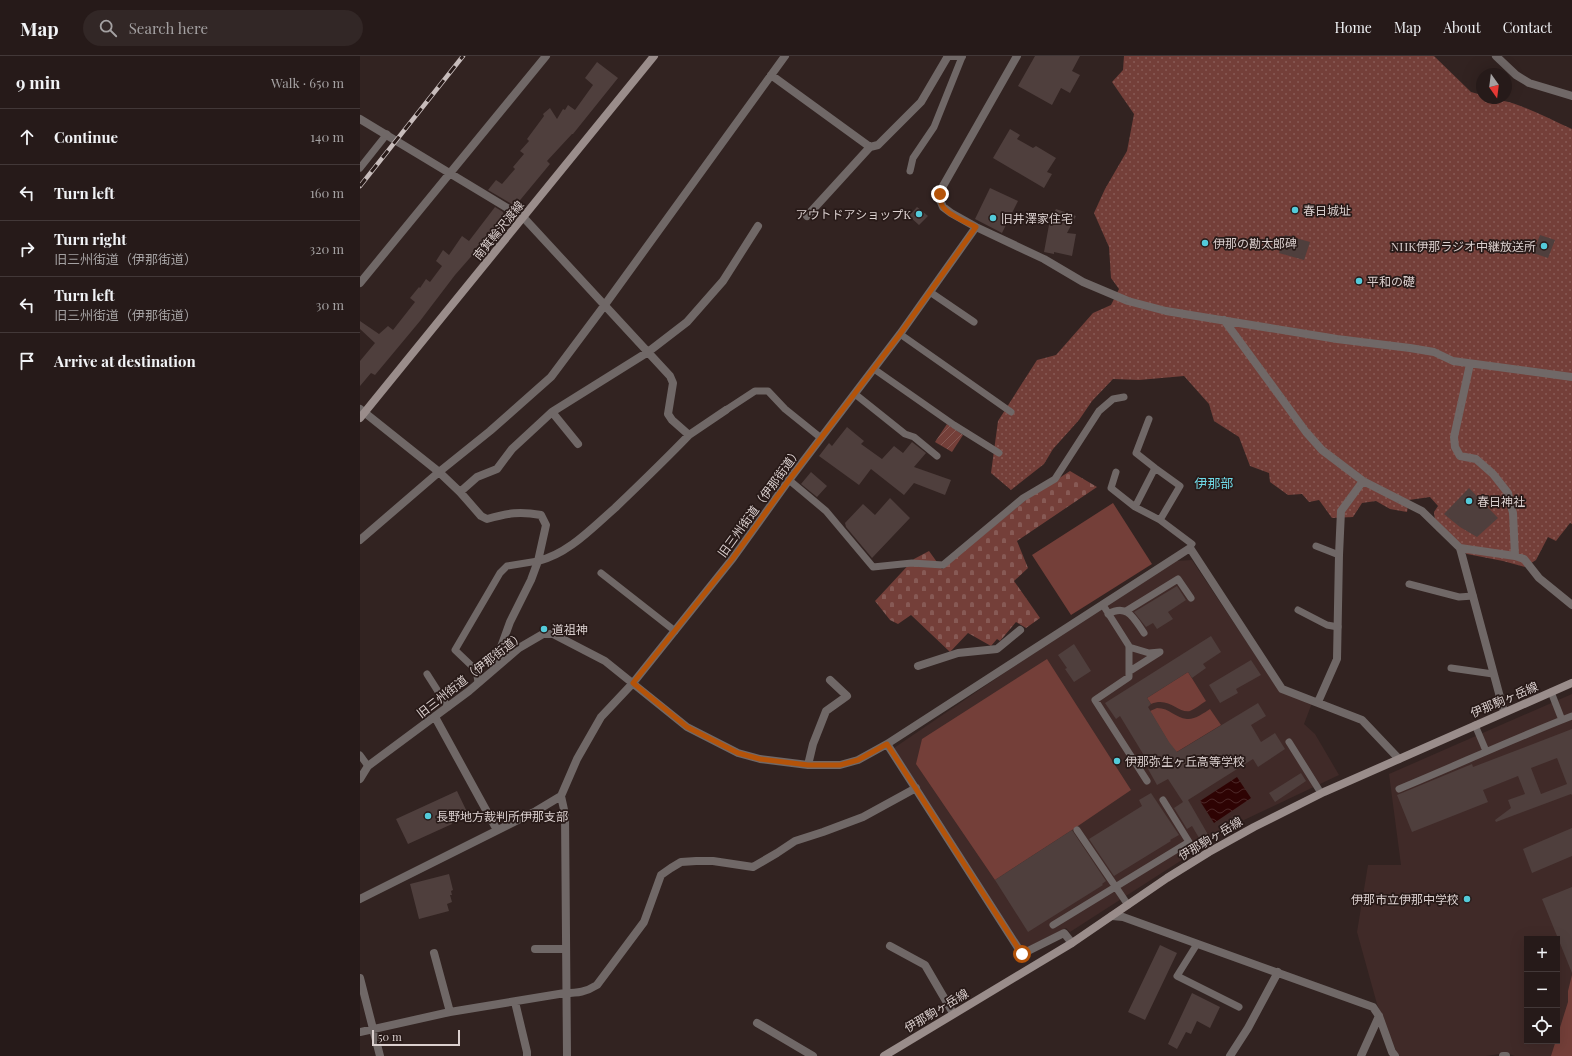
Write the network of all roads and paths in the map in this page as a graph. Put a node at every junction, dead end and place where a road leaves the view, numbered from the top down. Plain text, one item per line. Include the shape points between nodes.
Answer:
1 (546, 56) edge
2 (654, 56) edge
3 (785, 56) edge
4 (948, 56) edge
5 (962, 56) edge
6 (1017, 56) edge
7 (1496, 56) edge
8 (771, 75) junction
9 (1572, 96) edge
10 (360, 119) edge
11 (387, 134) junction
12 (870, 147) junction
13 (360, 168) edge
14 (910, 171) dead end
15 (449, 174) junction
16 (807, 216) dead end
17 (524, 218) junction
18 (758, 226) dead end
19 (976, 227) junction
20 (360, 283) edge
21 (930, 292) junction
22 (604, 306) junction
23 (1224, 320) junction
24 (974, 322) dead end
25 (900, 334) junction
26 (648, 352) junction
27 (1470, 364) junction
28 (874, 369) junction
29 (1572, 377) edge
30 (855, 394) junction
31 (1124, 397) dead end
32 (726, 410) joint
33 (552, 412) junction
34 (1011, 412) dead end
35 (361, 413) edge
36 (1149, 420) dead end
37 (688, 435) junction
38 (821, 438) junction
39 (578, 444) dead end
40 (999, 453) dead end
41 (937, 456) dead end
42 (1155, 468) junction
43 (439, 472) junction
44 (1116, 472) dead end
45 (789, 480) junction
46 (1364, 481) junction
47 (460, 492) junction
48 (1135, 507) junction
49 (1160, 520) junction
50 (360, 540) edge
51 (1191, 546) junction
52 (1316, 546) dead end
53 (1460, 548) junction
54 (1339, 555) junction
55 (1515, 556) junction
56 (538, 561) junction
57 (601, 573) dead end
58 (1409, 584) dead end
59 (1473, 596) junction
60 (1191, 598) dead end
61 (1103, 605) junction
62 (1572, 605) edge
63 (1298, 610) dead end
64 (1126, 611) junction
65 (1108, 614) junction
66 (1338, 627) junction
67 (1020, 630) dead end
68 (675, 631) junction
69 (1144, 633) dead end
70 (1129, 647) junction
71 (918, 666) dead end
72 (1451, 668) dead end
73 (493, 669) junction
74 (1130, 671) junction
75 (427, 674) dead end
76 (1493, 674) junction
77 (830, 680) dead end
78 (478, 682) junction
79 (633, 683) junction
80 (1572, 683) edge
81 (1551, 692) junction
82 (1318, 702) junction
83 (448, 707) junction
84 (1504, 712) junction
85 (1572, 716) edge
86 (435, 717) junction
87 (1562, 720) junction
88 (1475, 725) junction
89 (1289, 742) dead end
90 (887, 744) junction
91 (1486, 750) junction
92 (360, 755) edge
93 (1399, 759) junction
94 (808, 765) junction
95 (368, 766) junction
96 (360, 779) edge
97 (1147, 781) dead end
98 (916, 788) junction
99 (1399, 789) dead end
100 (1321, 793) junction
101 (561, 796) junction
102 (1163, 800) dead end
103 (497, 830) junction
104 (1077, 830) dead end
105 (1116, 887) junction
106 (360, 899) edge
107 (1128, 905) junction
108 (1112, 916) junction
109 (1053, 925) dead end
110 (1072, 943) junction
111 (1197, 944) junction
112 (890, 946) dead end
113 (535, 949) dead end
114 (566, 949) junction
115 (434, 953) dead end
116 (1278, 972) junction
117 (360, 978) edge
118 (360, 992) edge
119 (565, 993) junction
120 (366, 1001) junction
121 (515, 1002) junction
122 (1239, 1007) dead end
123 (450, 1012) junction
124 (953, 1014) junction
125 (1379, 1016) junction
126 (757, 1023) dead end
127 (373, 1028) junction
128 (360, 1032) edge
129 (380, 1056) edge
130 (526, 1056) edge
131 (567, 1056) edge
132 (813, 1056) edge
133 (884, 1056) edge
134 (1230, 1056) edge
135 (1361, 1056) edge
136 (1395, 1056) edge
137 (1502, 1056) edge
138 (1506, 1056) edge

1 - 15 street
2 - 17 main road, 南箕輪沢渡線
3 - 8 street
4 - 5 street
4 - 12 street via 921,102 878,145
5 - 14 lane via 934,127 913,158
6 - 19 street via 940,193 943,207
7 - 9 street via 1516,75 1529,83
8 - 12 street
8 - 22 street
10 - 11 street
11 - 13 lane
11 - 15 street
12 - 16 street
15 - 17 street
15 - 20 street
17 - 22 street
17 - 35 main road, 南箕輪沢渡線
18 - 26 street via 718,287 687,322
19 - 21 street, 旧三州街道（伊那街道）
19 - 23 street via 1044,259 1084,282 1128,301 1166,311
21 - 24 lane
21 - 25 street, 旧三州街道（伊那街道）
22 - 26 street
22 - 43 street via 551,377
23 - 27 street via 1434,352 1453,361
23 - 46 street via 1306,432 1322,450
25 - 28 street, 旧三州街道（伊那街道）
25 - 34 lane
26 - 33 street
26 - 37 street via 670,376 673,383 668,414
27 - 29 street
27 - 55 street via 1454,447 1460,456 1476,460 1493,474 1508,493 1513,513
28 - 30 street, 旧三州街道（伊那街道）
28 - 40 lane
30 - 38 street, 旧三州街道（伊那街道）
30 - 41 lane
31 - 45 lane via 1113,399 1099,411 1055,479 1023,498 943,565 912,563 873,567 826,511
32 - 37 street
32 - 38 lane via 755,391 768,391 785,409
33 - 39 street
33 - 47 street via 512,449 497,469 477,477
35 - 43 street
36 - 42 lane via 1136,452
37 - 56 street via 654,471 585,535 551,558
38 - 45 street, 旧三州街道（伊那街道）
42 - 48 lane
42 - 49 lane via 1180,486
43 - 47 street
43 - 50 street
44 - 48 lane via 1111,488
45 - 68 street, 旧三州街道（伊那街道） via 733,558
46 - 53 street via 1422,511
46 - 54 street via 1341,511
47 - 56 street via 481,516 487,519 509,513 526,512 541,515 546,525
48 - 49 lane
49 - 51 lane
51 - 61 street
51 - 82 street via 1282,689
52 - 54 lane
53 - 55 street
53 - 59 street
54 - 66 street
55 - 62 street via 1524,559 1539,578
56 - 73 street via 510,622
56 - 78 lane via 507,566 500,573 455,650 476,670
57 - 68 lane
58 - 59 lane via 1459,597
59 - 76 street
60 - 64 lane via 1178,579
61 - 65 lane
61 - 90 street
63 - 66 lane via 1327,625
64 - 65 lane via 1116,610
64 - 69 lane
65 - 70 lane
66 - 82 street via 1337,659
67 - 71 street via 997,649 958,653
68 - 79 street, 旧三州街道（伊那街道）
70 - 74 lane
70 - 74 lane via 1160,652
72 - 76 lane
73 - 78 street, 旧三州街道（伊那街道）
73 - 79 street, 旧三州街道（伊那街道） via 519,648 544,634 553,634 605,661
74 - 97 lane via 1129,677 1095,700
75 - 83 lane
76 - 84 street
77 - 94 street via 847,696 826,711
78 - 83 street, 旧三州街道（伊那街道）
79 - 94 street via 687,727 738,753 760,759
79 - 101 street via 602,717 577,759
80 - 81 main road, 伊那駒ヶ岳線
81 - 84 main road, 伊那駒ヶ岳線
81 - 87 lane
82 - 93 street via 1362,720
83 - 86 street, 旧三州街道（伊那街道）
84 - 88 main road, 伊那駒ヶ岳線
85 - 87 lane
86 - 95 street, 旧三州街道（伊那街道）
86 - 103 street
87 - 91 lane
88 - 91 lane
88 - 93 main road, 伊那駒ヶ岳線
89 - 100 lane
90 - 94 street via 858,760 840,765
90 - 98 street
91 - 99 lane
92 - 95 lane
93 - 100 main road, 伊那駒ヶ岳線
95 - 96 street, 旧三州街道（伊那街道）
98 - 110 street via 1022,954 1064,933
98 - 119 street via 863,817 795,840 753,867 713,861 681,862 661,875 644,922 597,985 581,993
100 - 107 main road, 伊那駒ヶ岳線 via 1209,852
101 - 103 street
101 - 114 street via 565,814
102 - 105 lane via 1189,842
103 - 106 street
104 - 105 lane
105 - 107 lane
105 - 109 lane
107 - 108 main road, 伊那駒ヶ岳線
108 - 110 main road, 伊那駒ヶ岳線
108 - 111 street via 1123,917
110 - 124 main road, 伊那駒ヶ岳線
111 - 116 street
111 - 122 lane via 1177,976
112 - 124 street via 925,965
113 - 114 street
114 - 119 street
115 - 123 street
116 - 125 street via 1373,1007
116 - 134 street
117 - 120 street
118 - 120 lane
119 - 121 street
119 - 131 street
120 - 127 street
121 - 123 street
121 - 130 street
123 - 127 street
124 - 133 main road, 伊那駒ヶ岳線
125 - 135 street
125 - 136 street
126 - 132 street
127 - 128 street
127 - 129 street
137 - 138 street

